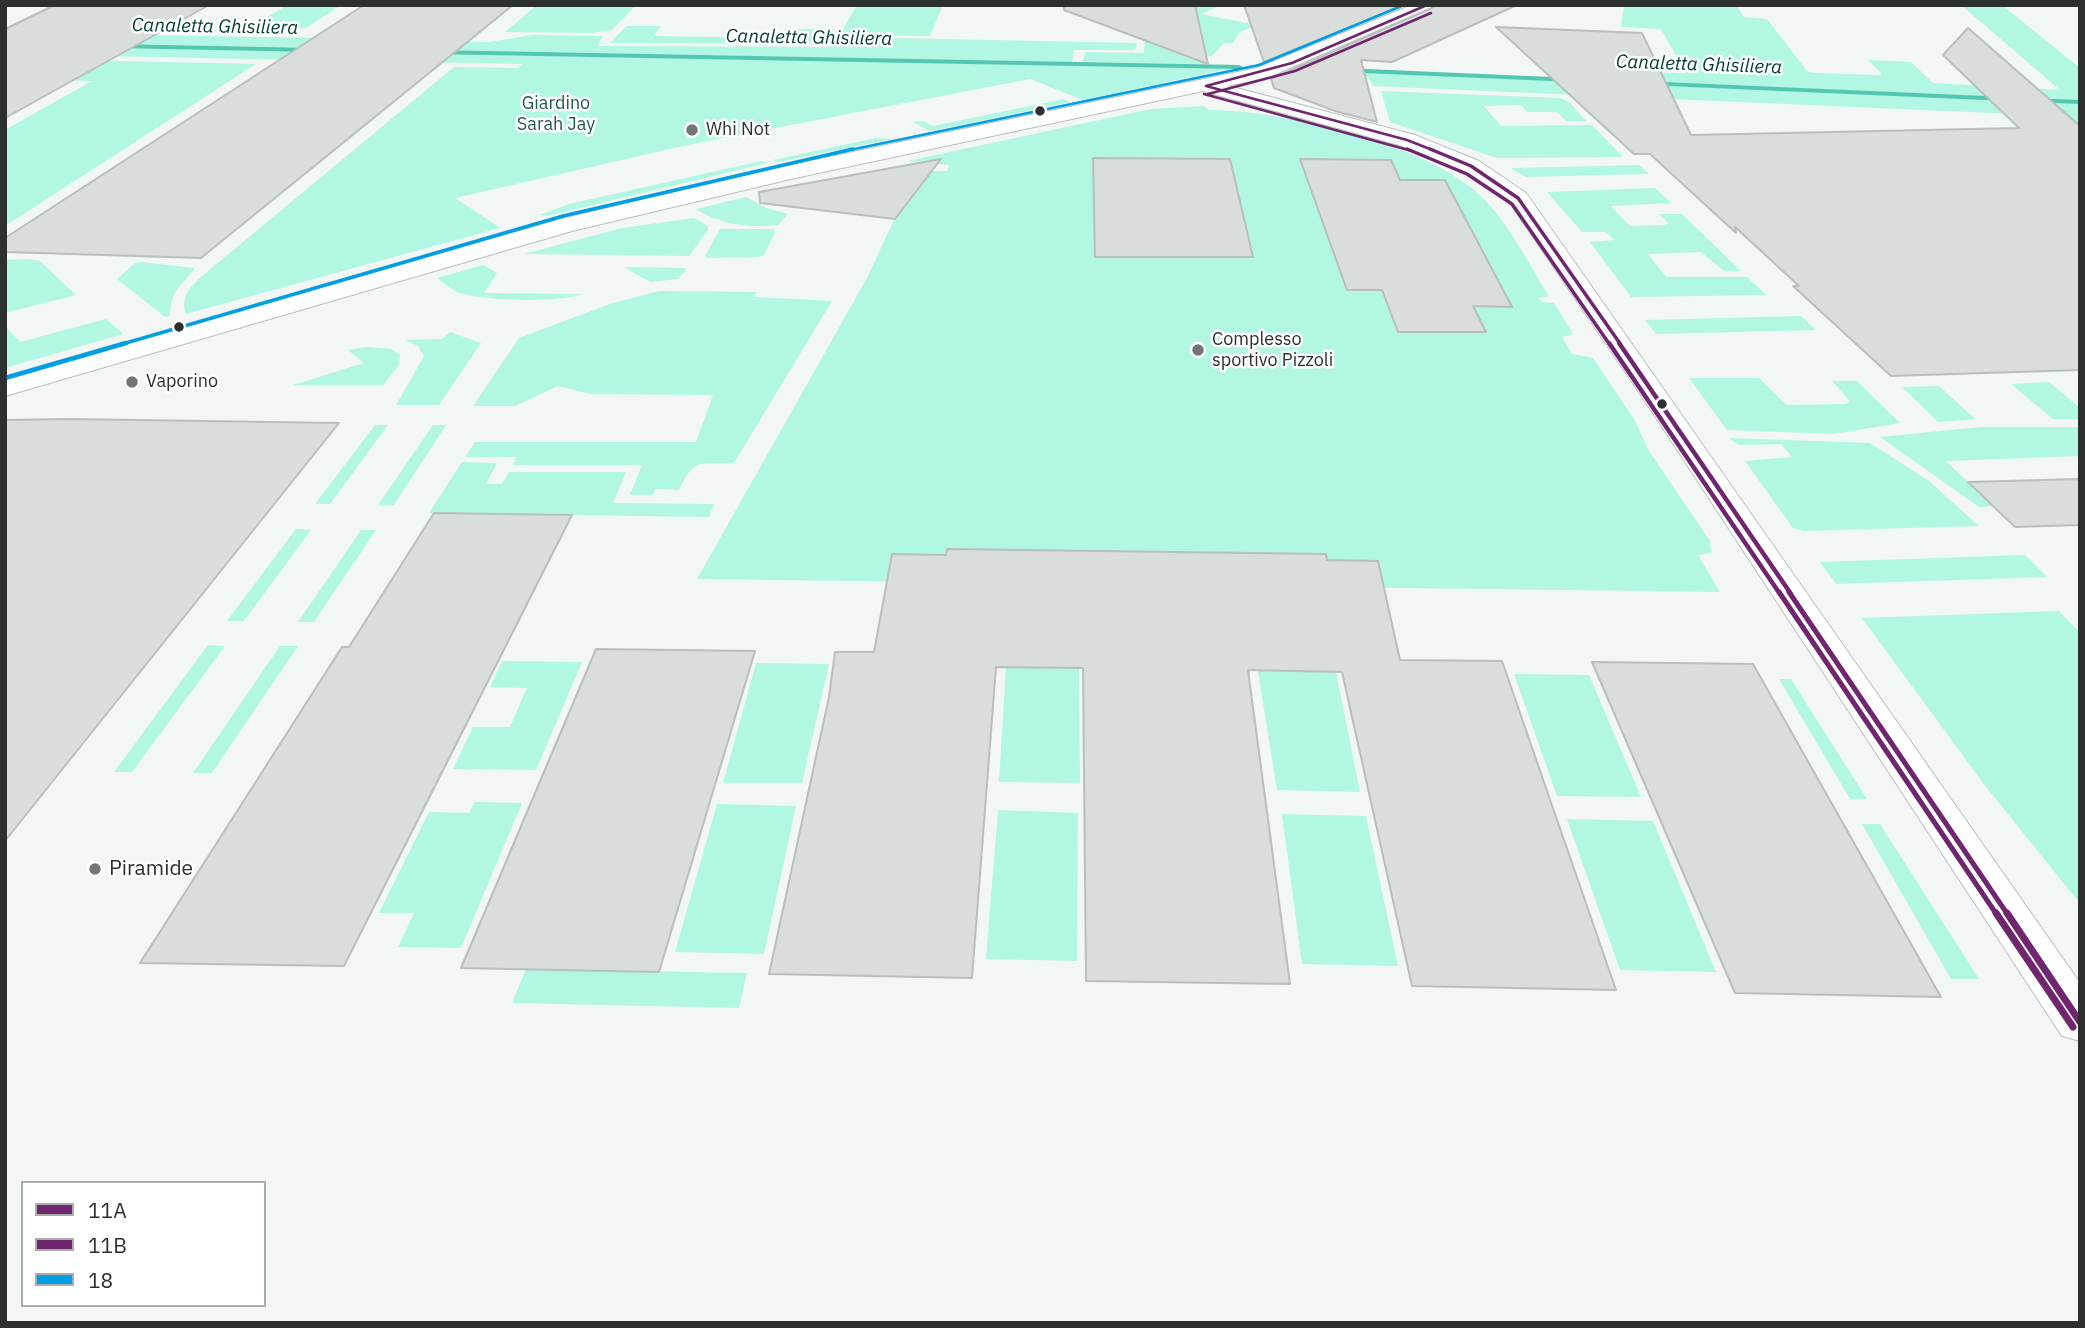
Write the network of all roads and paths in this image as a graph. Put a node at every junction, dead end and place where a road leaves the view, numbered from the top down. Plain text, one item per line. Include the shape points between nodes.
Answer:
1 (1428, 5) edge
2 (1206, 86) junction
3 (5, 387) edge
4 (2080, 1022) edge

1 - 2 main road via 1292,63
2 - 3 main road via 565,225
2 - 4 main road via 1407,140 1471,166 1518,198

